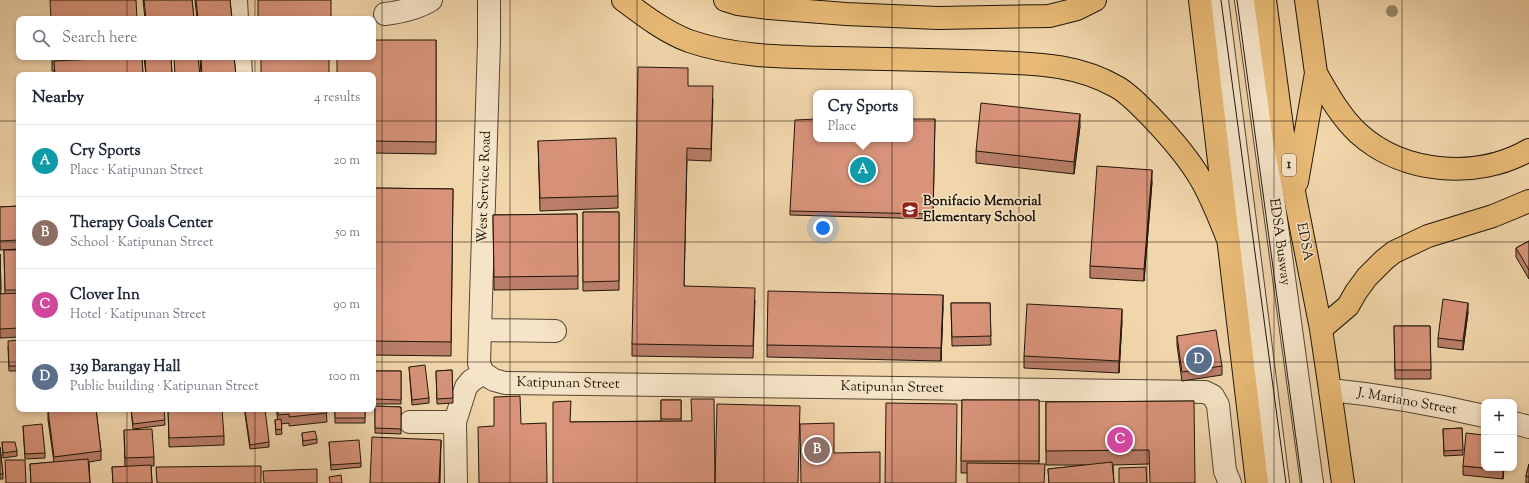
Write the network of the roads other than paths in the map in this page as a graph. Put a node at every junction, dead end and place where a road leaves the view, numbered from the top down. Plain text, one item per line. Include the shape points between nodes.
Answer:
1 (236, 0) edge
2 (431, 0) edge
3 (489, 0) edge
4 (623, 0) edge
5 (725, 0) edge
6 (1095, 0) edge
7 (1200, 0) edge
8 (1217, 0) edge
9 (1246, 0) edge
10 (1265, 0) edge
11 (1306, 0) edge
12 (385, 14) dead end
13 (237, 16) edge
14 (240, 60) edge
15 (241, 72) edge
16 (1316, 73) junction
17 (1529, 150) edge
18 (1294, 195) junction
19 (1529, 201) edge
20 (1229, 242) junction
21 (1321, 329) junction
22 (481, 330) junction
23 (555, 331) dead end
24 (483, 373) junction
25 (1330, 390) junction
26 (1481, 415) edge
27 (410, 422) dead end
28 (455, 422) junction
29 (1517, 424) edge
30 (1529, 427) edge
31 (456, 483) edge
32 (1230, 483) edge
33 (1257, 483) edge
34 (1278, 483) edge
35 (1312, 483) edge
36 (1343, 483) edge

1 - 13 street
2 - 12 street via 422,6
3 - 22 street, West Service Road
4 - 20 highway via 657,24 688,40 744,54 1041,64 1078,70 1096,76 1118,87 1136,101 1176,144 1200,177
5 - 6 highway via 769,8 938,18 1048,16 1077,9
7 - 20 highway
8 - 34 street
9 - 35 street, EDSA Busway
10 - 18 highway, 1
11 - 16 highway
14 - 15 street
16 - 17 highway via 1344,117 1358,133 1400,159 1419,165 1457,169 1488,166
16 - 18 highway
18 - 21 highway
19 - 21 highway via 1494,216 1428,236 1394,252 1367,277 1348,306
20 - 33 highway
21 - 25 highway
22 - 23 street
22 - 24 street, West Service Road via 479,363
24 - 28 street via 466,387
24 - 32 street, Katipunan Street via 505,383 1205,392 1213,396 1218,405 1224,471
25 - 26 street, J. Mariano Street via 1432,404
25 - 36 highway
27 - 28 street
28 - 31 street
29 - 30 street

